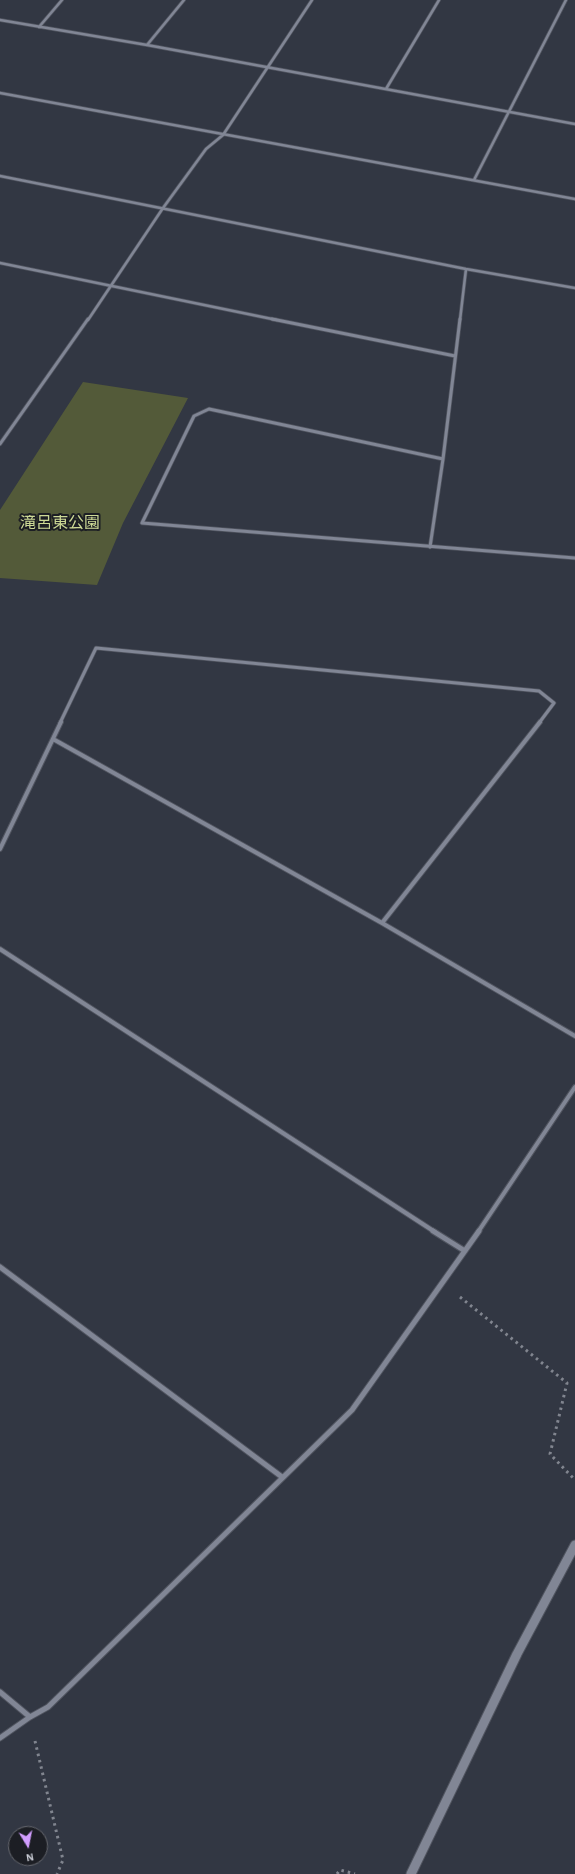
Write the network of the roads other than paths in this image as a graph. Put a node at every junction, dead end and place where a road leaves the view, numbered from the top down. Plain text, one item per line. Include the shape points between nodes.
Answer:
1 (62, 0) edge
2 (184, 0) edge
3 (312, 0) edge
4 (439, 0) edge
5 (566, 0) edge
6 (0, 20) edge
7 (39, 27) junction
8 (147, 45) junction
9 (267, 67) junction
10 (386, 89) junction
11 (0, 93) edge
12 (508, 112) junction
13 (575, 124) edge
14 (223, 135) junction
15 (0, 176) edge
16 (474, 180) junction
17 (575, 199) edge
18 (163, 208) junction
19 (0, 262) edge
20 (466, 269) junction
21 (112, 285) junction
22 (575, 288) edge
23 (455, 356) junction
24 (0, 444) edge
25 (443, 459) junction
26 (430, 547) junction
27 (575, 558) edge
28 (53, 739) junction
29 (0, 849) edge
30 (382, 923) junction
31 (0, 949) edge
32 (575, 1036) edge
33 (575, 1087) edge
34 (465, 1251) junction
35 (0, 1267) edge
36 (282, 1477) junction
37 (575, 1545) edge
38 (0, 1692) edge
39 (30, 1717) junction
40 (0, 1738) edge
41 (411, 1874) edge

1 - 7 street
2 - 8 street
3 - 9 street
4 - 10 street
5 - 12 street
6 - 7 street
7 - 8 street
8 - 9 street
9 - 10 street
9 - 14 street
10 - 12 street
11 - 14 street
12 - 13 street
12 - 16 street
14 - 16 street
14 - 18 street via 206,149
15 - 18 street
16 - 17 street
18 - 20 street
18 - 21 street
19 - 21 street
20 - 22 street
20 - 23 street
21 - 23 street
21 - 24 street
23 - 25 street
25 - 26 street
25 - 26 street via 209,409 194,416 142,523
26 - 27 street
28 - 29 street
28 - 30 street
28 - 30 street via 96,648 539,691 554,703
30 - 32 street
31 - 34 street
33 - 34 street
34 - 36 street via 352,1410
35 - 36 street
36 - 39 street via 48,1708
37 - 41 street via 517,1654
38 - 39 street
39 - 40 street

